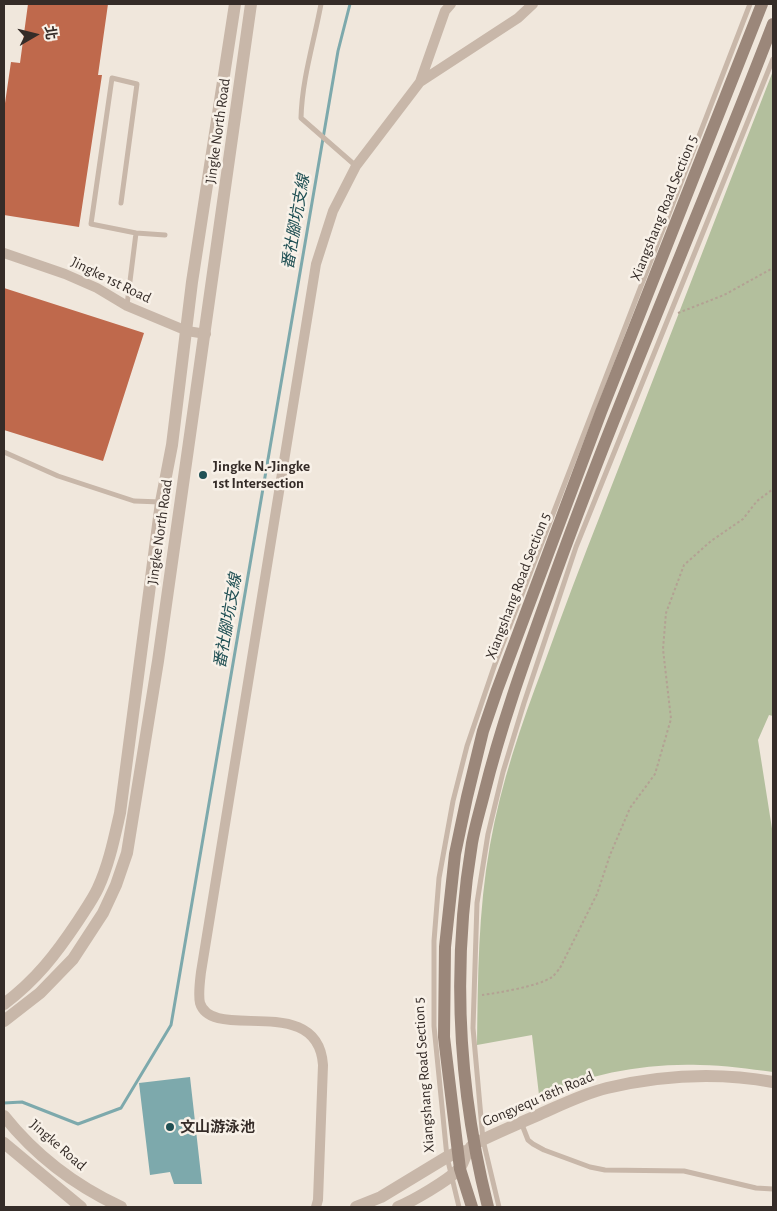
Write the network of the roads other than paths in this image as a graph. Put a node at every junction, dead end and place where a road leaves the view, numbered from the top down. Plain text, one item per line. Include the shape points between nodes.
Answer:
1 (235, 4) edge
2 (252, 4) edge
3 (321, 4) edge
4 (451, 4) edge
5 (533, 4) edge
6 (750, 4) edge
7 (762, 4) edge
8 (773, 24) edge
9 (773, 59) edge
10 (420, 82) junction
11 (356, 166) junction
12 (121, 203) dead end
13 (136, 232) junction
14 (165, 235) dead end
15 (4, 253) edge
16 (127, 306) junction
17 (187, 331) junction
18 (206, 334) junction
19 (4, 452) edge
20 (161, 502) junction
21 (4, 1004) edge
22 (4, 1021) edge
23 (773, 1082) edge
24 (4, 1116) edge
25 (520, 1122) junction
26 (4, 1143) edge
27 (466, 1149) junction
28 (455, 1173) junction
29 (773, 1189) edge
30 (81, 1207) edge
31 (121, 1207) edge
32 (316, 1207) edge
33 (356, 1207) edge
34 (398, 1207) edge
35 (459, 1207) edge
36 (472, 1207) edge
37 (488, 1207) edge
38 (499, 1207) edge

1 - 17 street, Jingke North Road
2 - 18 street, Jingke North Road
3 - 11 lane via 307,62 301,118
4 - 10 street via 445,11
5 - 10 street via 518,18
6 - 27 lane, Xiangshang Road Section 5 via 499,654 467,746 453,801 439,878 434,941 434,1026
7 - 27 main road, Xiangshang Road Section 5 via 601,412 483,731 455,854 445,947 444,1037
8 - 27 main road, Xiangshang Road Section 5 via 565,545 492,760 473,841 461,940
9 - 27 lane, Xiangshang Road Section 5 via 576,547 503,772 476,903 474,1028
10 - 11 street
11 - 32 street via 333,212 316,264 200,972 200,1003 208,1013 224,1019 286,1024 304,1029 315,1039 323,1065
12 - 13 lane via 137,84 112,78 91,224
13 - 14 lane
13 - 16 lane
15 - 16 street, Jingke 1st Road via 65,274
16 - 17 street, Jingke 1st Road
17 - 18 street, Jingke 1st Road
17 - 20 street, Jingke North Road
18 - 22 street, Jingke North Road via 127,853 102,914 73,959 40,993
19 - 20 lane via 58,476 134,501
20 - 21 street, Jingke North Road via 120,813 112,851 98,889 63,943 43,969
23 - 25 street, Gongyequ 18th Road via 691,1075 645,1080 606,1088
24 - 31 street, Jingke Road via 56,1169
25 - 27 street, Gongyequ 18th Road
25 - 29 lane via 528,1140 544,1150 590,1167 684,1171
26 - 30 street
27 - 28 main road, Xiangshang Road Section 5
27 - 33 street via 381,1197
27 - 37 main road, Xiangshang Road Section 5
27 - 38 lane, Xiangshang Road Section 5
28 - 34 street
28 - 35 lane, Xiangshang Road Section 5
28 - 36 main road, Xiangshang Road Section 5

